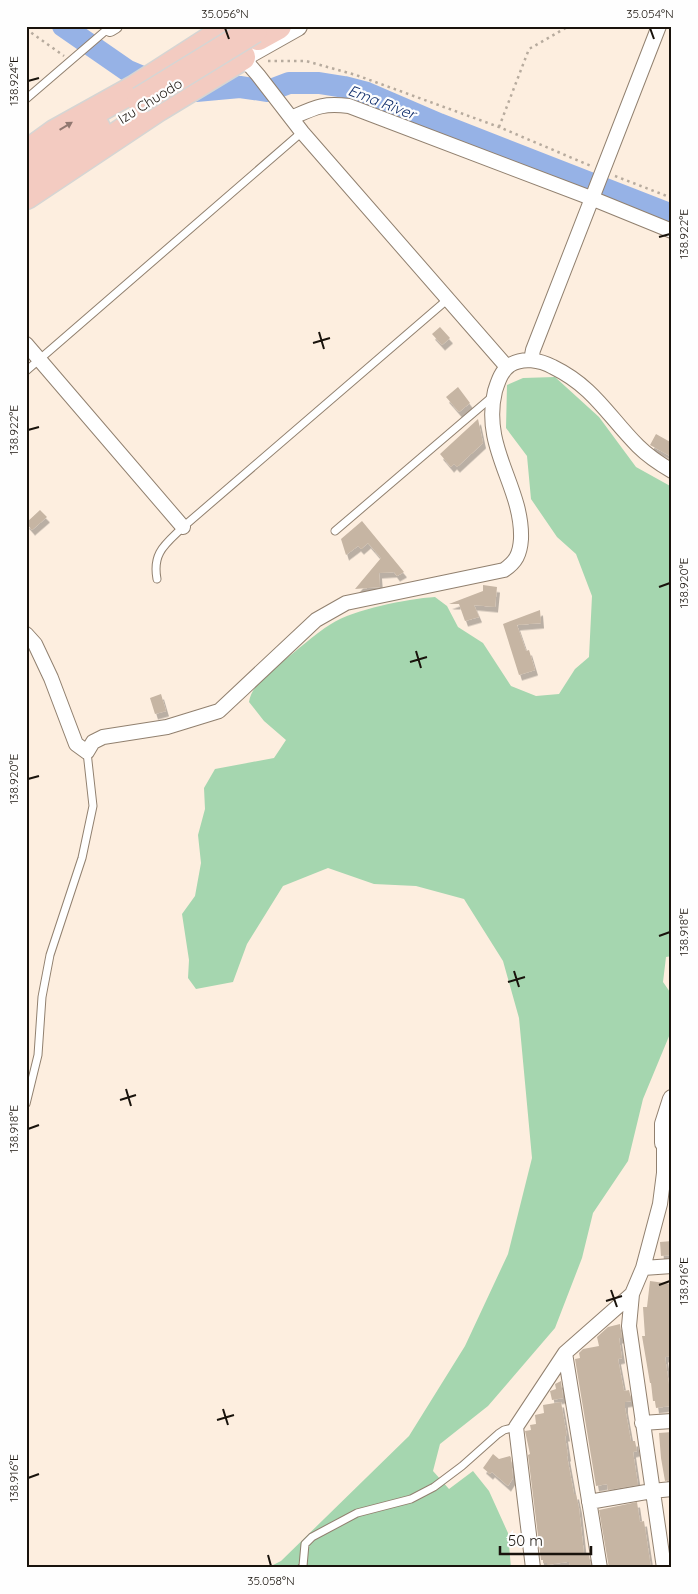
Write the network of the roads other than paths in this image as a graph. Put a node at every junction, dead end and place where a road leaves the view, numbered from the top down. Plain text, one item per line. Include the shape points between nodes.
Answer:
1 (297, 26) edge
2 (659, 26) edge
3 (109, 28) edge
4 (249, 40) edge
5 (26, 99) edge
6 (144, 100) junction
7 (291, 118) junction
8 (302, 132) junction
9 (26, 154) edge
10 (26, 174) edge
11 (26, 185) edge
12 (26, 196) edge
13 (592, 197) junction
14 (672, 231) edge
15 (448, 299) junction
16 (26, 344) edge
17 (40, 360) junction
18 (531, 360) junction
19 (507, 367) junction
20 (26, 371) edge
21 (494, 396) junction
22 (672, 471) edge
23 (184, 527) junction
24 (335, 531) dead end
25 (157, 579) dead end
26 (26, 634) edge
27 (87, 752) junction
28 (672, 1099) edge
29 (26, 1104) edge
30 (668, 1142) edge
31 (666, 1203) edge
32 (672, 1266) edge
33 (643, 1268) junction
34 (632, 1294) junction
35 (565, 1353) junction
36 (672, 1421) edge
37 (642, 1423) junction
38 (516, 1428) junction
39 (672, 1489) edge
40 (652, 1491) junction
41 (589, 1502) junction
42 (666, 1559) edge
43 (301, 1568) edge
44 (533, 1568) edge
45 (600, 1568) edge

1 - 4 main road
2 - 13 street
3 - 5 lane
4 - 6 highway, Izu Chuodo
4 - 6 highway via 219,71
4 - 6 highway via 186,55
4 - 7 street
9 -> 6 highway via 55,133
6 - 10 highway, Izu Chuodo
6 - 11 highway, Izu Chuodo
6 - 12 highway
7 - 8 street
7 - 13 street via 320,105 349,106
8 - 15 street
8 - 17 lane
13 - 14 street
13 - 18 street
15 - 19 street
15 - 23 lane
16 - 17 street
17 - 20 lane
17 - 23 street
18 - 19 street
18 - 22 street via 547,363 583,386 639,447
19 - 21 street via 498,380
21 - 24 lane
21 - 27 street via 494,438 520,520 521,540 513,563 493,574 346,604 316,620 219,711 167,727 103,737 93,742
23 - 25 lane via 160,550
26 - 27 street via 35,644 51,678 76,744
27 - 29 lane via 93,806 82,858 50,955 42,997 38,1055
28 - 30 street via 664,1124
30 - 31 street via 664,1173
31 - 33 street
32 - 33 street
33 - 34 street
34 - 35 street
34 - 37 street via 629,1326
35 - 38 street
35 - 41 street
36 - 37 street
37 - 40 street
38 - 43 lane via 498,1434 434,1487 411,1499 357,1513 312,1537 305,1544
38 - 44 street
39 - 40 street
40 - 41 street
40 - 42 street
41 - 45 street

